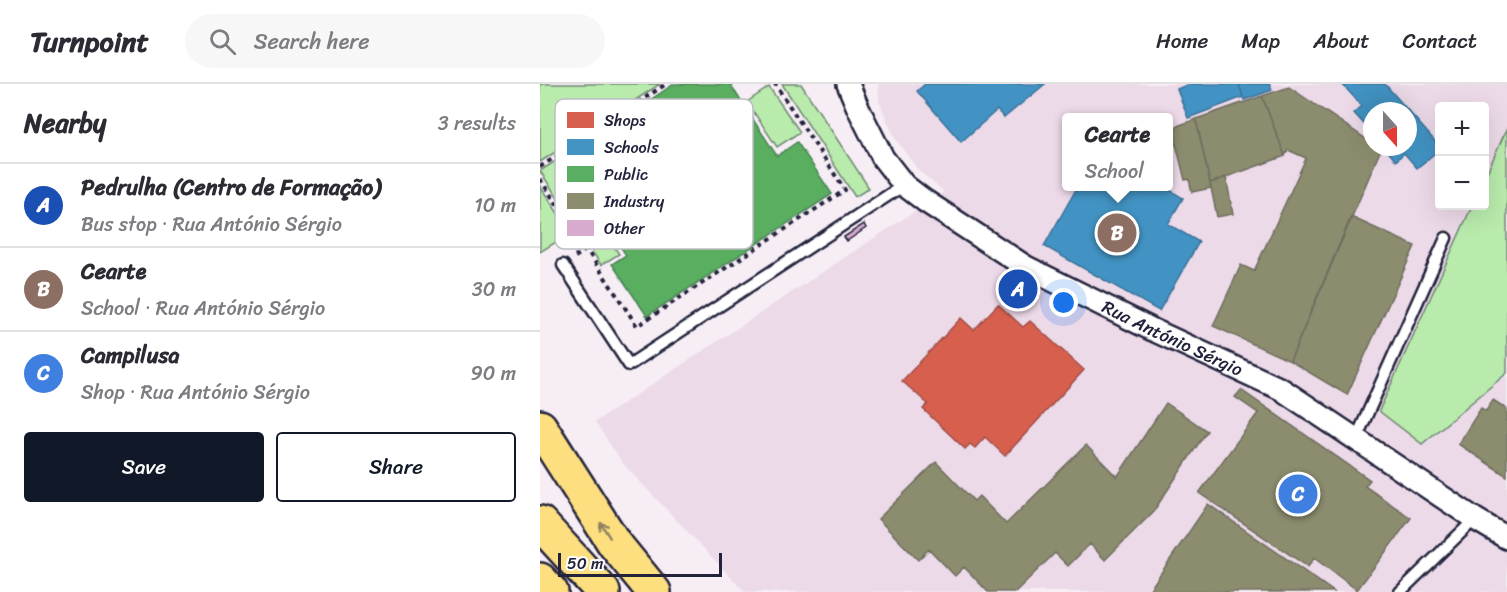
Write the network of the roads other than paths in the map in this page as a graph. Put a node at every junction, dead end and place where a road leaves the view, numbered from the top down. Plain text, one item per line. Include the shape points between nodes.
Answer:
1 (848, 84) edge
2 (904, 185) junction
3 (1446, 238) dead end
4 (562, 265) dead end
5 (540, 427) edge
6 (1356, 439) junction
7 (1475, 519) junction
8 (540, 523) edge
9 (1507, 538) edge
10 (540, 580) edge
11 (551, 592) edge
12 (603, 592) edge
13 (654, 592) edge
14 (1400, 592) edge

1 - 2 street, Rua António Sérgio via 883,158
2 - 4 lane via 629,365
2 - 6 street, Rua António Sérgio via 1026,267 1281,389
3 - 6 lane
13 -> 5 highway via 614,543
6 - 7 street, Rua António Sérgio
7 - 9 street, Rua António Sérgio
7 - 14 lane
8 - 12 highway
10 - 11 highway

